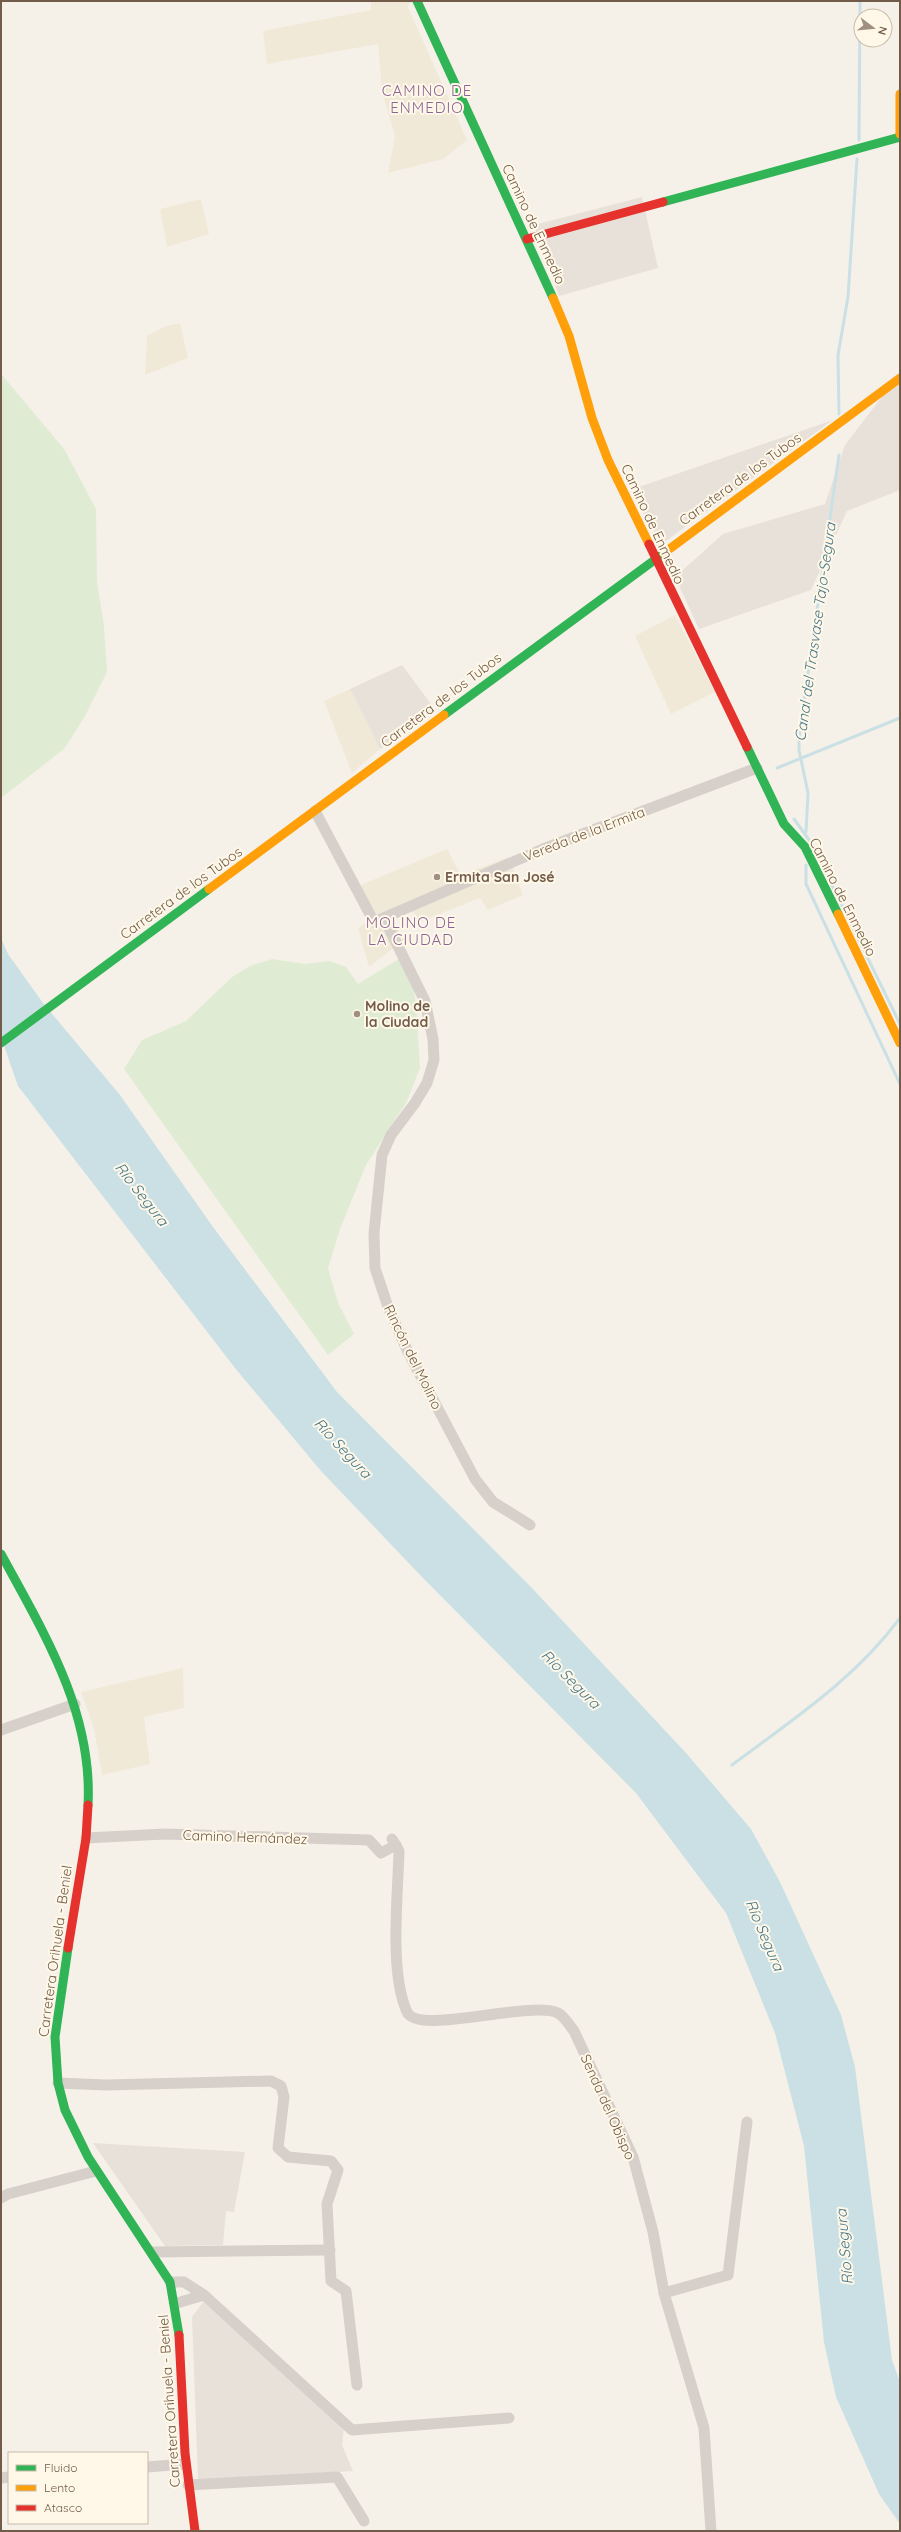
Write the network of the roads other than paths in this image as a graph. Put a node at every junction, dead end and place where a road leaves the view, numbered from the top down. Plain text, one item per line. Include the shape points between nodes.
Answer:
1 (417, 1) edge
2 (900, 94) edge
3 (900, 134) edge
4 (900, 137) edge
5 (527, 239) junction
6 (900, 378) edge
7 (654, 559) junction
8 (757, 768) junction
9 (315, 812) junction
10 (384, 918) junction
11 (900, 1043) edge
12 (1, 1044) edge
13 (530, 1524) dead end
14 (1, 1554) edge
15 (75, 1704) junction
16 (1, 1730) edge
17 (86, 1838) junction
18 (394, 1842) joint
19 (58, 2083) junction
20 (747, 2122) dead end
21 (96, 2171) junction
22 (1, 2198) edge
23 (330, 2250) junction
24 (152, 2252) junction
25 (170, 2282) junction
26 (664, 2293) junction
27 (204, 2295) junction
28 (177, 2303) junction
29 (357, 2385) dead end
30 (510, 2418) dead end
31 (185, 2464) junction
32 (148, 2467) edge
33 (188, 2485) junction
34 (364, 2521) dead end
35 (196, 2531) edge
36 (711, 2531) edge

1 - 5 main road, Camino de Enmedio
2 - 3 main road
4 - 5 main road
5 - 7 main road, Camino de Enmedio via 569,336 599,439
6 - 7 main road, Carretera de los Tubos
7 - 8 main road, Camino de Enmedio
7 - 9 main road, Carretera de los Tubos
8 - 10 street, Vereda de la Ermita via 543,849
8 - 11 main road, Camino de Enmedio via 784,824 805,847
9 - 10 street via 374,922
9 - 12 main road, Carretera de los Tubos
10 - 13 street, Rincón del Molino via 425,1001 433,1039 434,1060 427,1083 391,1135 382,1155 374,1233 375,1268 388,1307 408,1352 475,1479 493,1502
14 - 15 main road, Carretera Orihuela - Beniel via 66,1679
15 - 16 street
15 - 17 main road, Carretera Orihuela - Beniel via 89,1774
17 - 18 street, Camino Hernández via 164,1834 369,1840 381,1853
17 - 19 main road, Carretera Orihuela - Beniel via 58,2010 55,2037
18 - 26 street, Senda del Obispo via 399,1851 399,1987 408,2014 420,2021 440,2021 516,2011 545,2010 559,2014 574,2031 633,2156 653,2232
19 - 21 main road, Carretera Orihuela - Beniel via 65,2110
19 - 23 street via 106,2085 271,2081 281,2086 284,2097 278,2148 288,2157 331,2161 338,2170 328,2204
20 - 26 street via 728,2275
21 - 22 street
21 - 24 main road, Carretera Orihuela - Beniel
23 - 24 street
23 - 29 street via 332,2281 346,2291
24 - 25 main road, Carretera Orihuela - Beniel
25 - 27 street via 184,2282
25 - 28 main road, Carretera Orihuela - Beniel
26 - 36 street, Senda del Obispo via 704,2428
27 - 28 street
27 - 30 street via 352,2430
28 - 31 main road, Carretera Orihuela - Beniel
31 - 32 street
31 - 33 main road, Carretera Orihuela - Beniel
33 - 34 street via 336,2477
33 - 35 main road, Carretera Orihuela - Beniel

